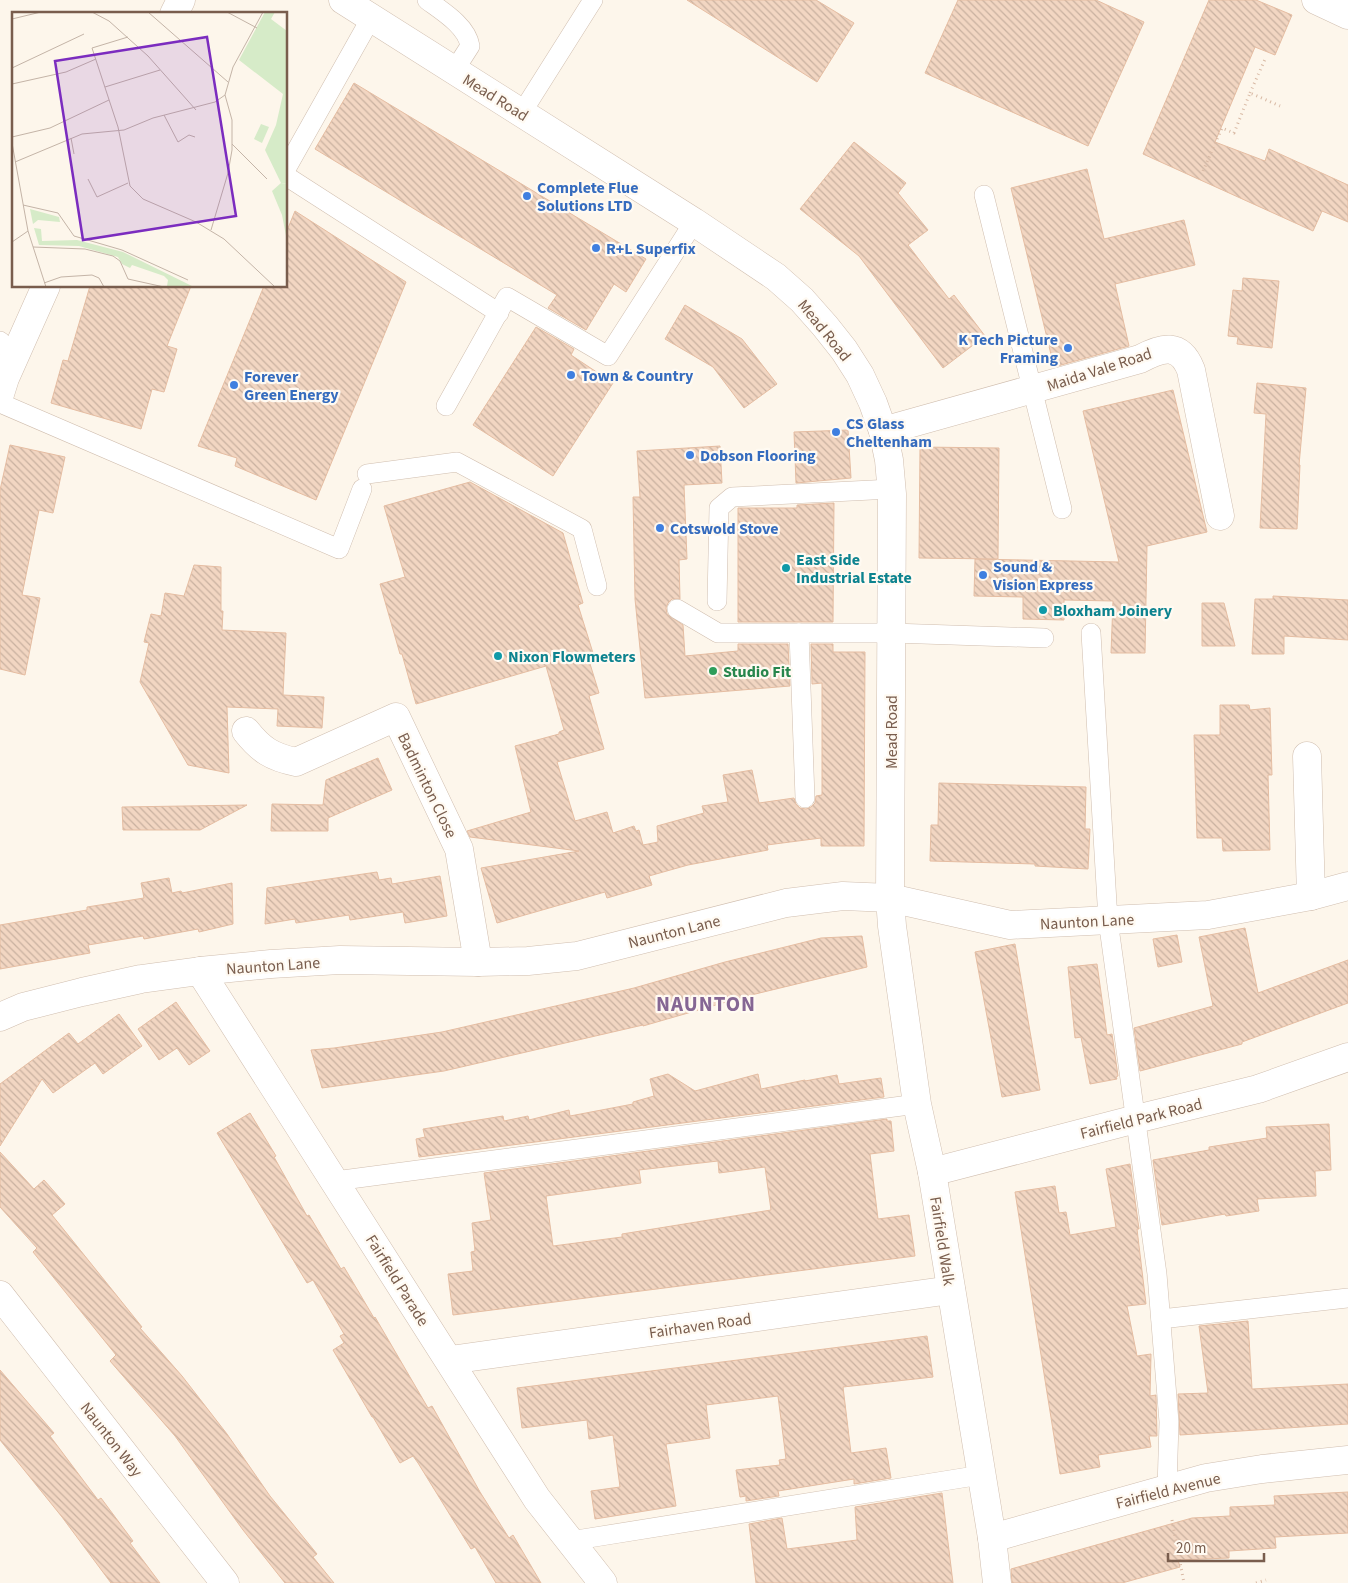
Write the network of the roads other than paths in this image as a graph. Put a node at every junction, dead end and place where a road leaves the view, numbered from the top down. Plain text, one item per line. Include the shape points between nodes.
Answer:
1 (181, 0) edge
2 (343, 0) edge
3 (427, 0) edge
4 (593, 0) edge
5 (1316, 0) edge
6 (175, 12) edge
7 (1348, 14) edge
8 (371, 18) junction
9 (454, 71) junction
10 (521, 114) junction
11 (288, 165) edge
12 (288, 177) edge
13 (984, 195) dead end
14 (694, 222) junction
15 (45, 288) edge
16 (498, 313) junction
17 (7, 349) edge
18 (1033, 390) junction
19 (0, 394) edge
20 (0, 403) edge
21 (446, 406) dead end
22 (883, 431) junction
23 (892, 489) junction
24 (1062, 509) dead end
25 (1220, 516) dead end
26 (597, 586) dead end
27 (717, 602) dead end
28 (677, 609) dead end
29 (799, 633) junction
30 (1091, 633) dead end
31 (892, 634) junction
32 (1044, 638) dead end
33 (246, 731) dead end
34 (1307, 756) dead end
35 (806, 798) dead end
36 (1348, 886) edge
37 (1311, 896) junction
38 (890, 898) junction
39 (1108, 920) junction
40 (478, 962) junction
41 (200, 971) junction
42 (0, 1017) edge
43 (1348, 1057) edge
44 (917, 1104) junction
45 (1136, 1119) junction
46 (932, 1172) junction
47 (335, 1181) junction
48 (951, 1290) junction
49 (0, 1295) edge
50 (1348, 1298) edge
51 (1161, 1319) junction
52 (450, 1360) junction
53 (1348, 1460) edge
54 (981, 1475) junction
55 (1167, 1489) junction
56 (992, 1538) junction
57 (570, 1541) junction
58 (224, 1583) edge
59 (603, 1583) edge
60 (997, 1583) edge

1 - 6 street
2 - 8 street, Mead Road
3 - 9 lane via 469,37 470,46
4 - 10 lane
5 - 7 street
8 - 9 street, Mead Road
8 - 11 lane
9 - 10 street, Mead Road
10 - 14 street, Mead Road
12 - 16 lane
13 - 18 lane
14 - 16 lane via 608,356 507,297
14 - 22 street, Mead Road via 776,277 802,300 844,350 860,375
15 - 17 street
16 - 21 lane
17 - 19 street
18 - 22 street, Maida Vale Road
18 - 24 lane
18 - 25 street, Maida Vale Road via 1164,349 1180,354 1191,370
20 - 26 lane via 339,549 364,482 458,462 582,529
22 - 23 street, Mead Road
23 - 27 lane via 732,498 719,508
23 - 31 street, Mead Road
28 - 29 lane via 718,634
29 - 31 lane
29 - 35 lane
30 - 39 lane
31 - 32 lane
31 - 38 street, Mead Road
33 - 40 street, Badminton Close via 266,752 296,762 396,717 459,850
34 - 37 street
36 - 37 street, Naunton Lane
37 - 39 street, Naunton Lane via 1208,915
38 - 39 street, Naunton Lane via 1010,925
38 - 40 street, Naunton Lane via 843,896 786,903 577,956
38 - 44 street, Fairfield Walk
39 - 45 lane
40 - 41 street, Naunton Lane via 340,960
41 - 42 street, Naunton Lane via 82,992 23,1007
41 - 47 street, Fairfield Parade
43 - 45 street, Fairfield Park Road via 1258,1089
44 - 46 street, Fairfield Walk
44 - 47 lane
45 - 46 street, Fairfield Park Road
45 - 51 lane
46 - 48 street, Fairfield Walk
47 - 52 street, Fairfield Parade
48 - 52 street, Fairhaven Road
48 - 54 street, Fairfield Walk
49 - 58 street, Naunton Way
50 - 51 lane
51 - 55 lane via 1169,1422
52 - 57 street, Fairfield Parade via 538,1499
53 - 55 street, Fairfield Avenue via 1262,1469 1206,1478
54 - 56 street, Fairfield Walk
54 - 57 lane
55 - 56 street, Fairfield Avenue
56 - 60 street, Fairfield Walk
57 - 59 street, Fairfield Parade

